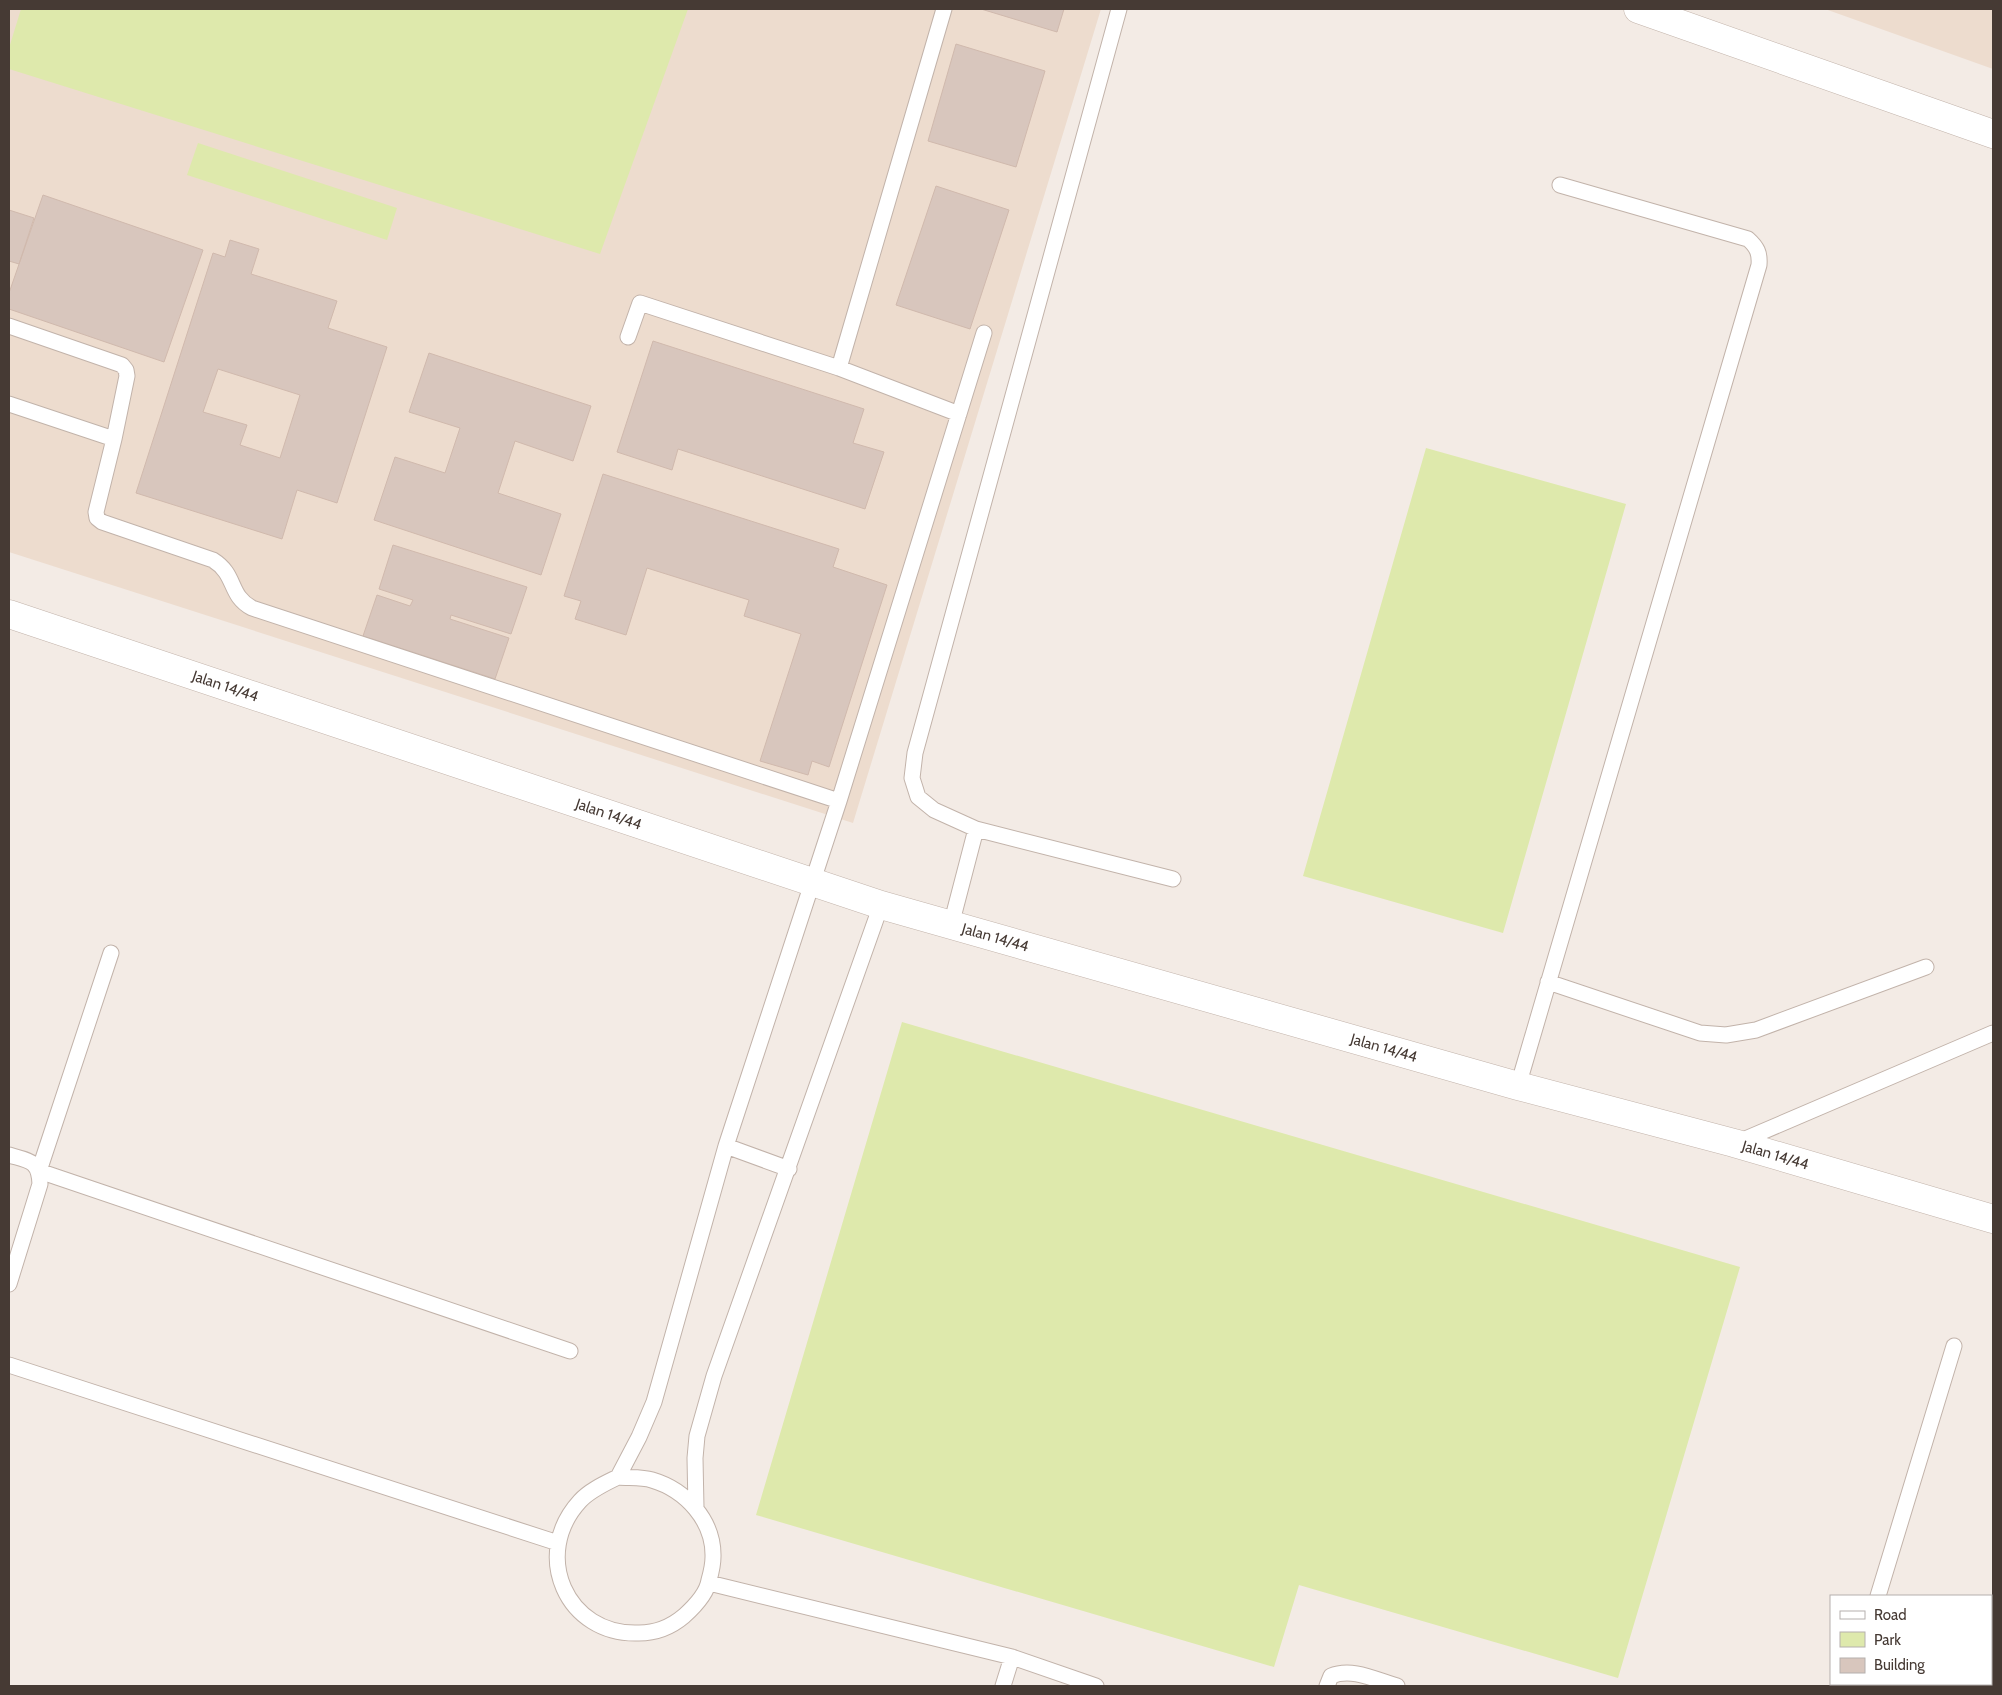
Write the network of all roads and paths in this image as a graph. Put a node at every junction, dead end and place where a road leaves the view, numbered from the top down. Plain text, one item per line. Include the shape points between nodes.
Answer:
1 (944, 9) edge
2 (1120, 9) edge
3 (1638, 9) edge
4 (1993, 134) edge
5 (1560, 185) dead end
6 (9, 326) edge
7 (984, 333) dead end
8 (628, 337) dead end
9 (839, 368) junction
10 (9, 404) edge
11 (959, 414) junction
12 (114, 440) junction
13 (9, 614) edge
14 (839, 801) junction
15 (976, 829) junction
16 (1173, 879) dead end
17 (813, 883) junction
18 (881, 905) junction
19 (951, 925) junction
20 (110, 953) dead end
21 (1926, 967) dead end
22 (1548, 982) junction
23 (1993, 1033) edge
24 (1518, 1086) junction
25 (1734, 1143) junction
26 (726, 1146) junction
27 (9, 1155) edge
28 (788, 1168) junction
29 (39, 1171) junction
30 (1993, 1219) edge
31 (9, 1284) edge
32 (1954, 1346) dead end
33 (570, 1351) dead end
34 (9, 1365) edge
35 (618, 1476) junction
36 (696, 1508) junction
37 (558, 1543) junction
38 (709, 1583) junction
39 (1878, 1595) edge
40 (1012, 1657) junction
41 (1003, 1686) edge
42 (1096, 1686) edge
43 (1327, 1686) edge
44 (1397, 1686) edge

1 - 9 lane
2 - 15 lane via 914,753 912,778 918,797 934,810
3 - 4 street
5 - 22 lane via 1748,239 1760,254
6 - 12 lane via 122,365 127,376
7 - 11 lane
8 - 9 lane via 640,303
9 - 11 lane
10 - 12 lane
11 - 14 lane
12 - 14 lane via 97,518 213,560 228,573 237,596 252,608
13 - 17 street, Jalan 14/44
14 - 17 lane
15 - 16 lane
15 - 19 lane
17 - 18 street, Jalan 14/44
17 - 26 lane
18 - 19 street, Jalan 14/44
18 - 28 lane
19 - 24 street, Jalan 14/44
20 - 29 lane
21 - 22 lane via 1756,1030 1726,1035 1700,1033
22 - 24 lane
23 - 25 lane
24 - 25 street, Jalan 14/44
25 - 30 street, Jalan 14/44
26 - 28 lane
26 - 35 lane via 654,1402
27 - 29 lane via 31,1162
28 - 36 lane via 704,1410 695,1458
29 - 31 lane via 40,1184
29 - 33 lane
32 - 39 lane
34 - 37 lane
35 - 36 lane via 652,1480 676,1490
35 - 37 lane via 581,1499 566,1519
36 - 38 lane via 709,1531 713,1557
37 - 38 lane via 557,1568 564,1592 579,1612 600,1627 624,1634 650,1633 675,1624 696,1606
38 - 40 lane
40 - 41 lane
40 - 42 lane
43 - 44 lane via 1330,1676 1351,1672

